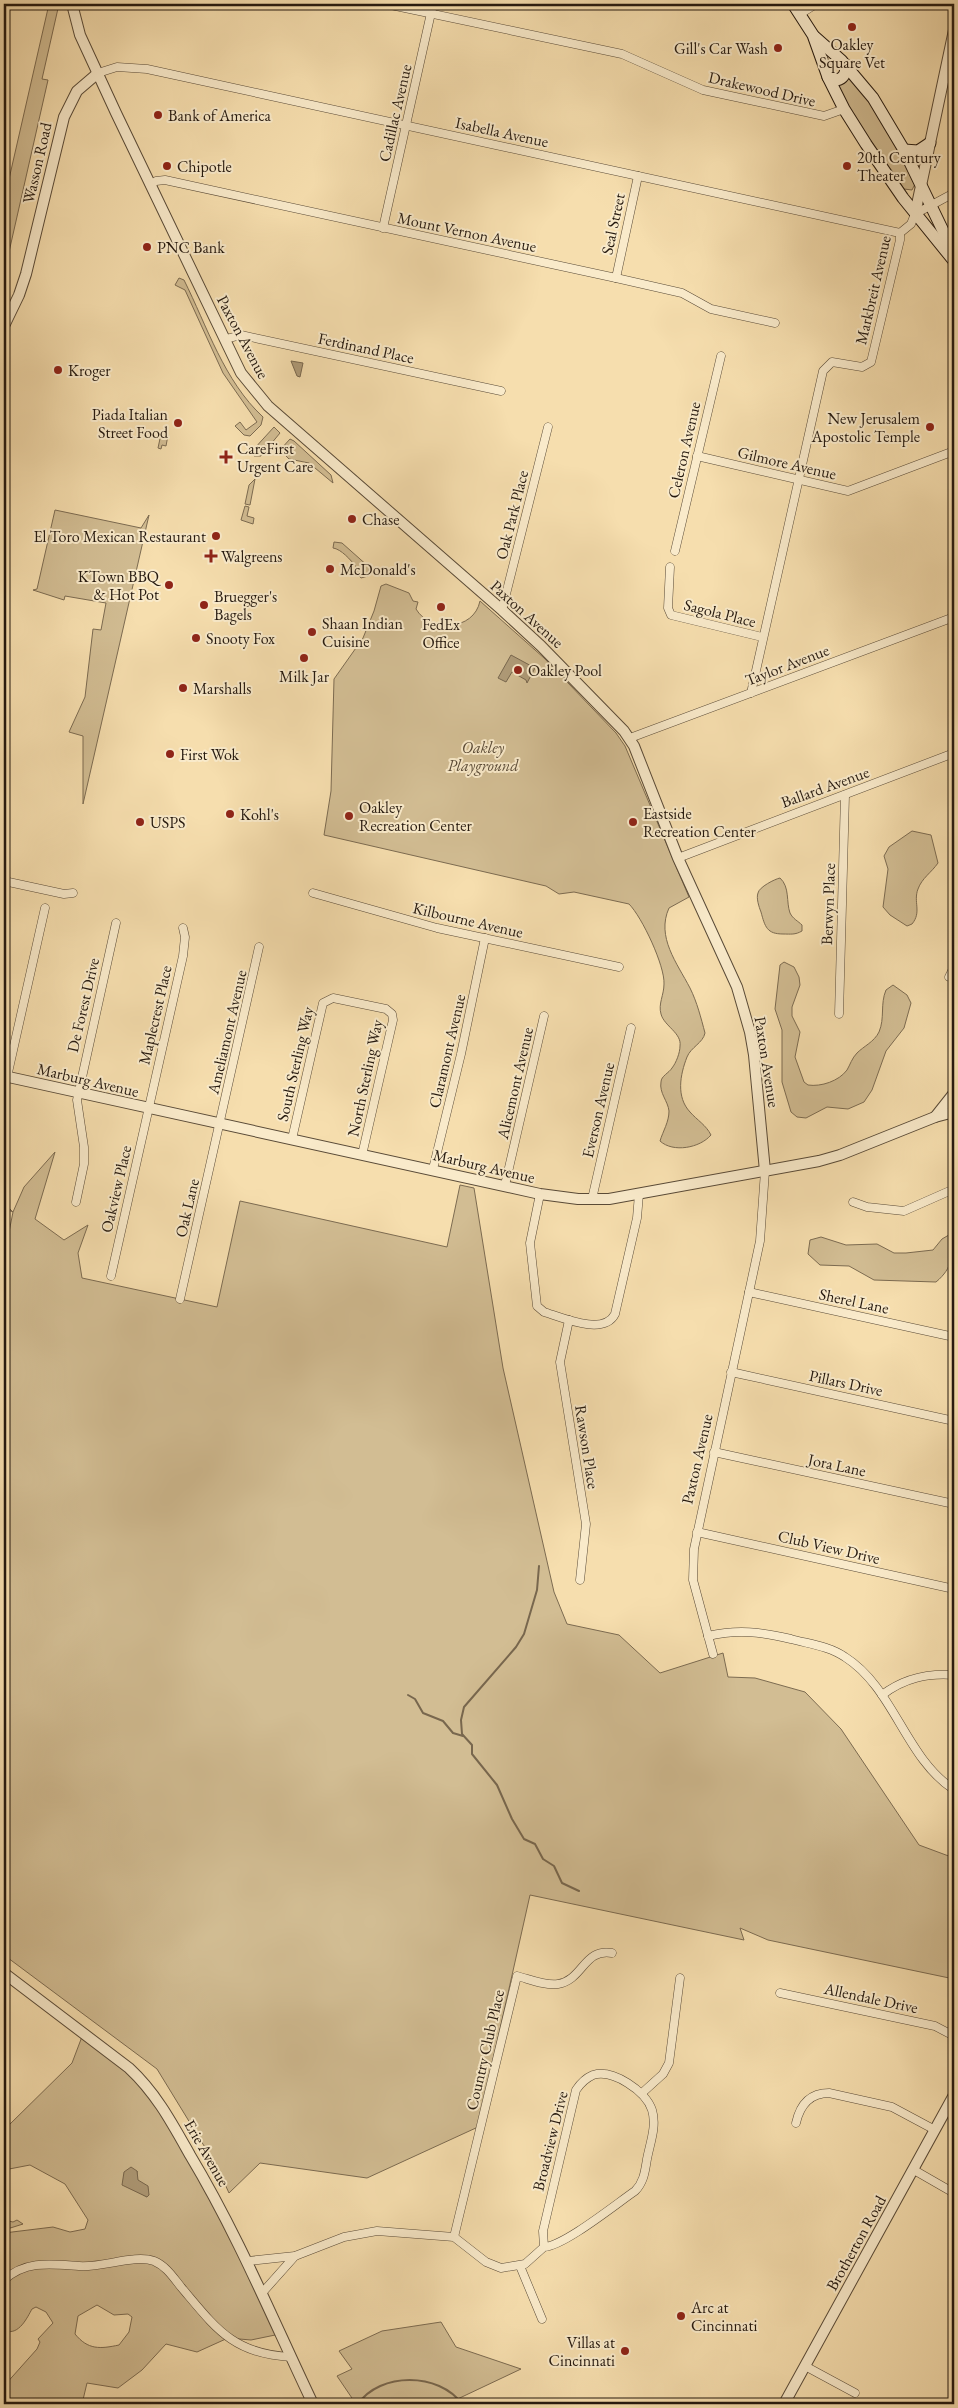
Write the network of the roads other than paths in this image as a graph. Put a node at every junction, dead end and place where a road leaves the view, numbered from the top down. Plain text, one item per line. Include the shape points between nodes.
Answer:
1 (72, 4) edge
2 (386, 4) edge
3 (434, 4) edge
4 (793, 4) edge
5 (816, 4) edge
6 (431, 14) junction
7 (800, 14) junction
8 (954, 30) edge
9 (814, 36) junction
10 (844, 63) junction
11 (98, 74) junction
12 (827, 75) junction
13 (844, 109) junction
14 (406, 125) junction
15 (930, 143) junction
16 (904, 150) junction
17 (638, 176) junction
18 (150, 185) junction
19 (921, 186) junction
20 (954, 192) edge
21 (931, 207) junction
22 (915, 214) junction
23 (924, 225) junction
24 (383, 228) junction
25 (900, 233) junction
26 (947, 239) junction
27 (954, 257) edge
28 (954, 261) edge
29 (616, 278) junction
30 (775, 323) dead end
31 (4, 326) edge
32 (226, 339) junction
33 (720, 356) dead end
34 (500, 391) dead end
35 (548, 427) dead end
36 (954, 451) edge
37 (697, 456) junction
38 (799, 480) junction
39 (675, 551) dead end
40 (670, 566) dead end
41 (502, 610) junction
42 (954, 617) edge
43 (762, 638) junction
44 (751, 693) junction
45 (630, 738) junction
46 (954, 753) edge
47 (845, 795) junction
48 (678, 858) junction
49 (4, 881) edge
50 (73, 893) dead end
51 (313, 893) dead end
52 (45, 908) dead end
53 (116, 923) dead end
54 (183, 928) dead end
55 (486, 938) junction
56 (259, 946) dead end
57 (620, 967) dead end
58 (954, 967) edge
59 (949, 977) dead end
60 (359, 1003) joint
61 (838, 1014) dead end
62 (544, 1016) dead end
63 (631, 1028) dead end
64 (6, 1077) edge
65 (78, 1093) junction
66 (954, 1093) edge
67 (149, 1109) junction
68 (954, 1112) edge
69 (935, 1116) junction
70 (220, 1124) junction
71 (292, 1139) junction
72 (362, 1155) junction
73 (433, 1170) junction
74 (765, 1171) junction
75 (505, 1186) junction
76 (954, 1189) edge
77 (540, 1194) junction
78 (640, 1194) junction
79 (592, 1199) junction
80 (76, 1202) dead end
81 (853, 1202) dead end
82 (111, 1276) dead end
83 (749, 1292) junction
84 (180, 1299) dead end
85 (569, 1320) junction
86 (954, 1337) edge
87 (732, 1372) junction
88 (954, 1421) edge
89 (714, 1452) junction
90 (954, 1504) edge
91 (697, 1532) junction
92 (580, 1580) dead end
93 (954, 1589) edge
94 (708, 1636) junction
95 (713, 1654) dead end
96 (954, 1675) edge
97 (882, 1695) junction
98 (952, 1789) dead end
99 (612, 1954) dead end
100 (4, 1973) edge
101 (680, 1978) dead end
102 (780, 1993) dead end
103 (954, 2036) edge
104 (642, 2093) junction
105 (954, 2095) edge
106 (796, 2123) dead end
107 (936, 2130) junction
108 (914, 2170) junction
109 (954, 2193) edge
110 (454, 2237) junction
111 (544, 2247) junction
112 (295, 2256) junction
113 (248, 2261) junction
114 (520, 2266) junction
115 (4, 2280) edge
116 (262, 2293) junction
117 (542, 2319) dead end
118 (291, 2357) junction
119 (805, 2366) junction
120 (855, 2394) dead end
121 (313, 2404) edge
122 (784, 2404) edge

1 - 11 street, Paxton Avenue via 80,35
2 - 6 street, Drakewood Drive
3 - 6 street, Cadillac Avenue
4 - 7 main road
5 - 7 street
6 - 13 street, Drakewood Drive via 622,54 703,90 824,116
6 - 14 street, Cadillac Avenue
7 - 9 main road
8 - 15 street, Markbreit Avenue
9 - 10 main road
9 - 12 main road
10 - 12 main road via 831,62
10 - 12 main road via 846,72 843,78 837,80
10 - 16 main road via 873,98
11 - 14 street, Isabella Avenue via 117,67 147,69
11 - 18 street, Paxton Avenue
11 - 31 street, Wasson Road via 77,91 64,117 26,274
12 - 13 main road
13 - 22 main road
14 - 17 street, Isabella Avenue
14 - 24 street, Cadillac Avenue
15 - 16 main road via 918,151
15 - 19 street, Markbreit Avenue
16 - 19 main road
17 - 25 street, Isabella Avenue
17 - 29 street, Seal Street
18 - 24 street, Mount Vernon Avenue via 165,180
18 - 32 street, Paxton Avenue
19 - 21 main road
19 - 22 street, Markbreit Avenue
20 - 21 street
21 - 22 street
21 - 26 main road
22 - 23 main road
22 - 25 street, Markbreit Avenue via 911,224
23 - 26 main road
23 - 28 main road
24 - 29 street, Mount Vernon Avenue
25 - 38 street, Markbreit Avenue via 873,359 862,367 837,362 825,367
26 - 27 main road
29 - 30 street, Mount Vernon Avenue via 682,293 711,309
32 - 34 street, Ferdinand Place via 242,335
32 - 41 street, Paxton Avenue via 241,373 260,398
33 - 37 street, Celeron Avenue
35 - 41 street, Oak Park Place
36 - 38 street, Gilmore Avenue via 848,491
37 - 38 street, Gilmore Avenue
37 - 39 street, Celeron Avenue
38 - 43 street, Markbreit Avenue
40 - 43 street, Sagola Place via 668,608 671,615
41 - 45 street, Paxton Avenue via 594,698
42 - 44 street, Taylor Avenue
43 - 44 street, Markbreit Avenue
44 - 45 street, Taylor Avenue
45 - 48 street, Paxton Avenue
46 - 47 street, Ballard Avenue
47 - 48 street, Ballard Avenue
47 - 61 street, Berwyn Place
48 - 74 street, Paxton Avenue via 744,1009 754,1055
49 - 50 street via 64,894
51 - 55 street, Kilbourne Avenue via 414,922
52 - 64 street
53 - 65 street, De Forest Drive
54 - 67 street, Maplecrest Place via 185,946
55 - 57 street, Kilbourne Avenue
55 - 73 street, Claramont Avenue
56 - 70 street, Ameliamont Avenue
58 - 59 street
60 - 71 street, South Sterling Way via 333,998 324,1003
60 - 72 street, North Sterling Way via 390,1011 393,1020
62 - 75 street, Alicemont Avenue
63 - 79 street, Everson Avenue
64 - 65 street, Marburg Avenue
65 - 67 street, Marburg Avenue
65 - 80 street, De Forest Drive via 76,1104 84,1164
66 - 69 street
67 - 70 street, Marburg Avenue
67 - 82 street, Oakview Place
68 - 69 street, Marburg Avenue
69 - 74 street, Marburg Avenue via 840,1155
70 - 71 street, Marburg Avenue
70 - 84 street, Oak Lane
71 - 72 street, Marburg Avenue
72 - 73 street, Marburg Avenue
73 - 75 street, Marburg Avenue
74 - 78 street, Marburg Avenue
74 - 83 street, Paxton Avenue via 761,1233
75 - 77 street, Marburg Avenue
76 - 81 street via 904,1211
77 - 79 street, Marburg Avenue
77 - 85 street via 530,1242 536,1302 541,1310
78 - 79 street, Marburg Avenue
78 - 85 street via 613,1318 599,1325
83 - 86 street, Sherel Lane
83 - 87 street, Paxton Avenue
85 - 92 street, Rawson Place via 560,1362 586,1524
87 - 88 street, Pillars Drive
87 - 89 street, Paxton Avenue
89 - 90 street, Jora Lane
89 - 91 street, Paxton Avenue
91 - 93 street, Club View Drive
91 - 94 street, Paxton Avenue via 693,1580
94 - 95 street, Paxton Avenue
94 - 97 street via 752,1631 826,1648 856,1664
96 - 97 street via 914,1678
97 - 98 street via 918,1752 941,1781
99 - 110 street, Country Club Place via 590,1957 572,1979 560,1984 516,1976
100 - 113 street, Erie Avenue via 146,2084 215,2197
101 - 104 street via 669,2063 663,2074
102 - 103 street, Allendale Drive via 935,2026
104 - 111 street via 652,2112 654,2128 639,2187 579,2230 551,2247
104 - 111 street, Broadview Drive via 629,2084 597,2075 586,2079 576,2090 543,2230
105 - 107 street, Brotherton Road
106 - 107 street via 807,2100 829,2093 892,2107
107 - 108 street, Brotherton Road
108 - 109 street
108 - 119 street, Brotherton Road
110 - 112 street via 360,2233
110 - 114 street via 492,2266
111 - 114 street
112 - 113 street
112 - 116 street
113 - 116 street, Erie Avenue
114 - 117 street
115 - 118 street via 15,2271 33,2264 91,2266 151,2260 168,2271 203,2315 228,2338 269,2356
116 - 118 street, Erie Avenue
118 - 121 street, Erie Avenue
119 - 120 street
119 - 122 street, Brotherton Road

